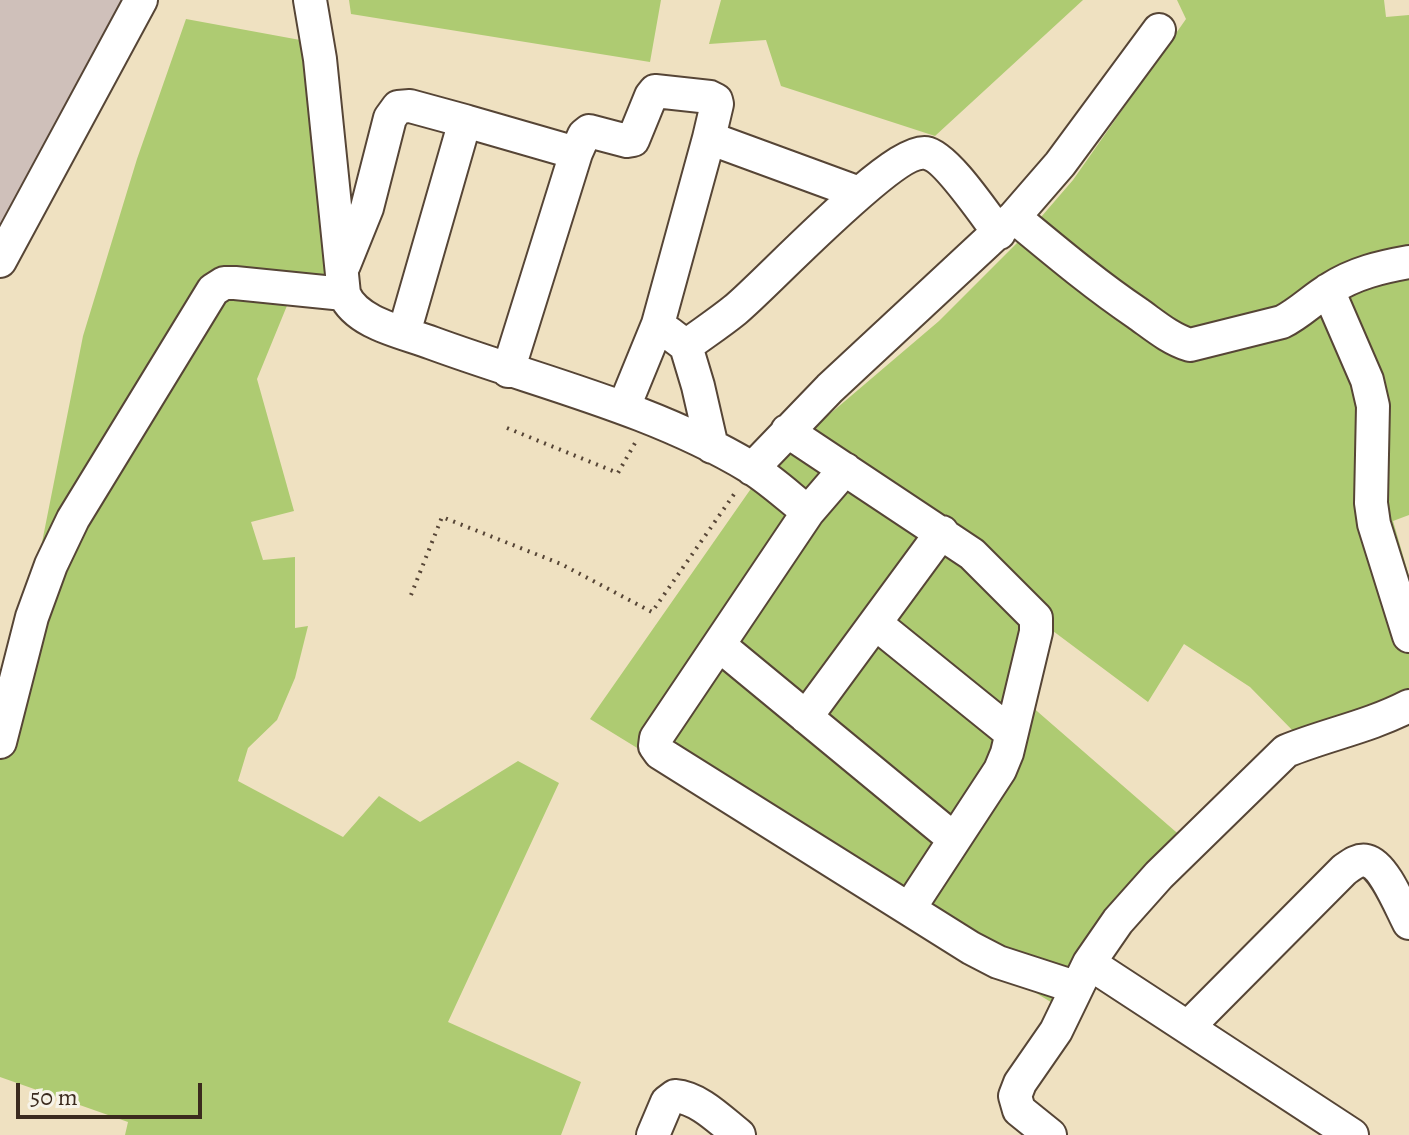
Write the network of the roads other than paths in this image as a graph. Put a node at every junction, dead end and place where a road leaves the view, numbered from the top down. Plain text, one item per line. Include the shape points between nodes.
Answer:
1 (141, 0) edge
2 (310, 0) edge
3 (1159, 30) dead end
4 (465, 121) junction
5 (709, 138) junction
6 (576, 153) junction
7 (859, 193) junction
8 (1006, 225) junction
9 (0, 261) edge
10 (1409, 262) edge
11 (343, 282) junction
12 (1328, 290) junction
13 (658, 324) junction
14 (404, 333) junction
15 (686, 346) junction
16 (508, 371) junction
17 (637, 413) junction
18 (787, 431) junction
19 (712, 447) junction
20 (752, 469) junction
21 (845, 469) junction
22 (808, 512) junction
23 (942, 532) junction
24 (875, 623) junction
25 (1409, 636) edge
26 (719, 645) junction
27 (1409, 706) edge
28 (806, 717) junction
29 (1011, 733) junction
30 (0, 742) edge
31 (954, 839) junction
32 (909, 909) junction
33 (1409, 923) edge
34 (1082, 975) junction
35 (1188, 1027) junction
36 (653, 1135) edge
37 (739, 1135) edge
38 (1050, 1135) edge
39 (1352, 1135) edge

1 - 9 street
2 - 11 street
3 - 8 street via 1060,164
4 - 6 street
4 - 11 street via 398,107 390,118
4 - 14 street
5 - 6 street via 716,100 655,91 633,140 589,131
5 - 7 street
5 - 13 street
6 - 16 street
7 - 8 street via 912,155 927,153
7 - 15 street via 736,309
8 - 12 street via 1190,345 1282,322
8 - 18 street
10 - 12 street via 1357,274
11 - 14 street via 349,305 360,315
11 - 30 street via 224,283 213,290 51,565
12 - 25 street via 1367,380 1373,406 1374,524
13 - 15 street
13 - 17 street
14 - 16 street
15 - 19 street
16 - 17 street
17 - 19 street
18 - 20 street
18 - 21 street
19 - 20 street
20 - 22 street
21 - 22 street
21 - 23 street
22 - 26 street
23 - 24 street
23 - 29 street via 972,554 1036,618
24 - 28 street
24 - 29 street
26 - 28 street
26 - 32 street via 656,738 660,753
27 - 34 street via 1376,723 1286,751 1159,875 1118,921
28 - 31 street
29 - 31 street via 1000,770
31 - 32 street
32 - 34 street via 998,962
33 - 35 street via 1378,867 1355,862
34 - 35 street
34 - 38 street via 1056,1031 1015,1096 1019,1110
35 - 39 street
36 - 37 street via 667,1102 675,1096 698,1104

